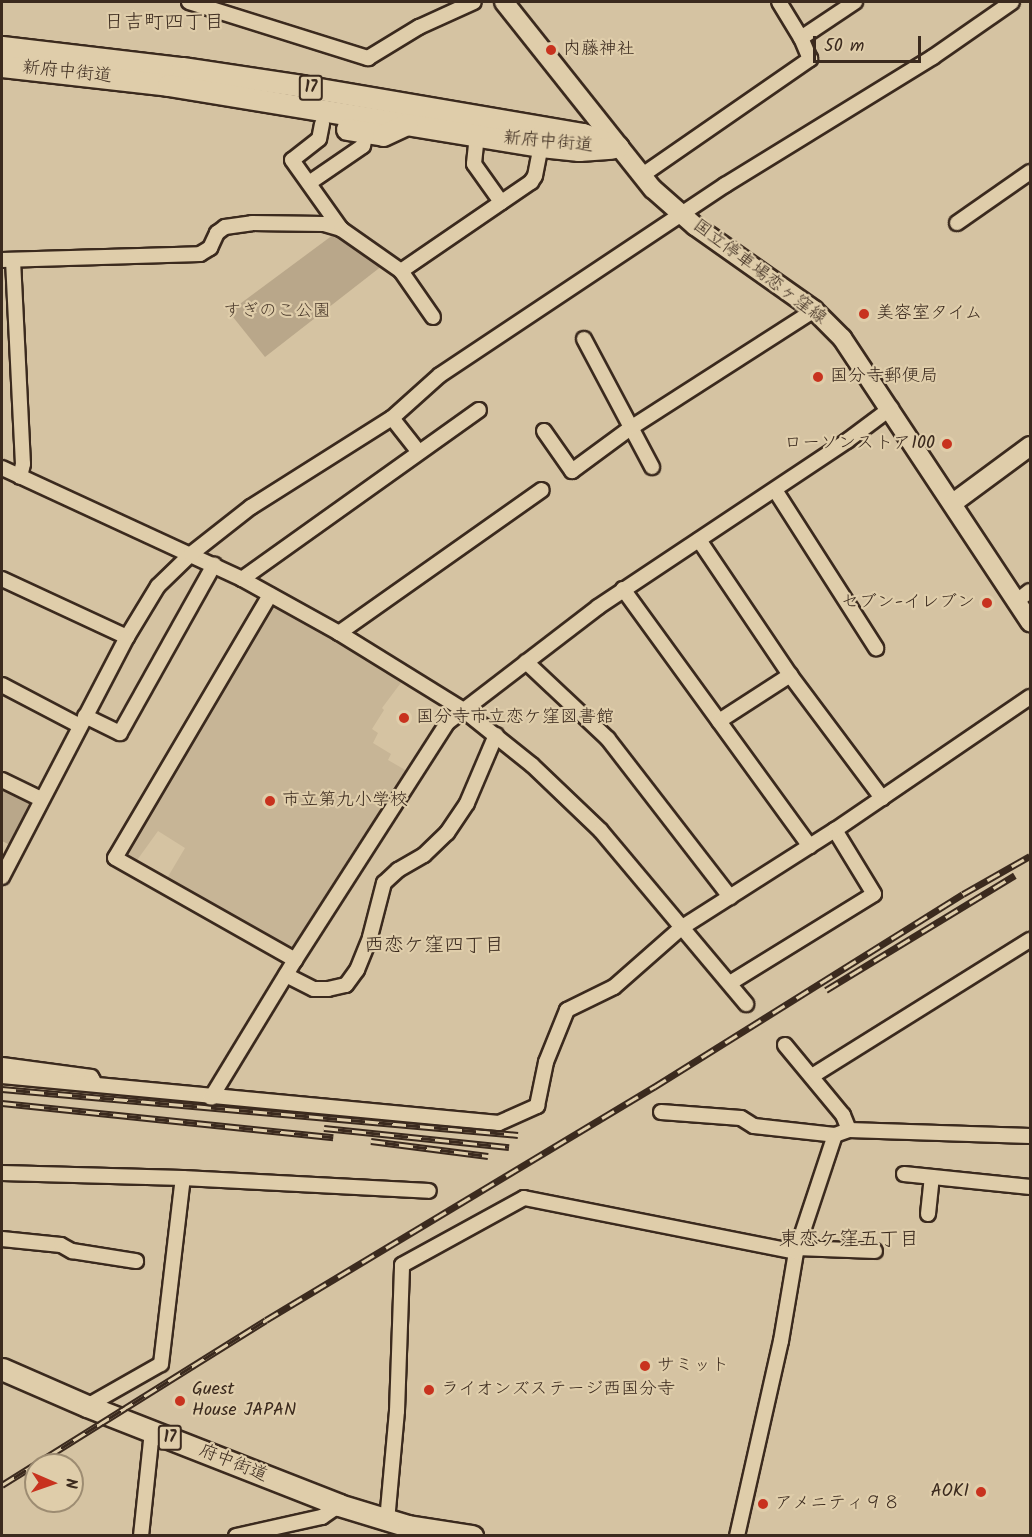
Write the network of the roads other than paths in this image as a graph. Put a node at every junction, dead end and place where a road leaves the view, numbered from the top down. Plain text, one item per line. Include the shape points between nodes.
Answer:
1 (189, 2) edge
2 (474, 2) edge
3 (504, 2) edge
4 (779, 2) edge
5 (855, 2) edge
6 (1012, 2) edge
7 (993, 7) edge
8 (801, 39) junction
9 (2, 47) edge
10 (2, 66) edge
11 (267, 101) junction
12 (322, 124) junction
13 (406, 124) junction
14 (366, 132) junction
15 (477, 135) junction
16 (541, 146) junction
17 (618, 147) junction
18 (1030, 172) edge
19 (641, 176) junction
20 (309, 183) junction
21 (501, 202) junction
22 (682, 215) junction
23 (957, 223) dead end
24 (341, 229) junction
25 (7, 260) edge
26 (401, 271) junction
27 (814, 310) junction
28 (433, 317) dead end
29 (584, 339) dead end
30 (891, 408) junction
31 (479, 410) dead end
32 (392, 418) junction
33 (632, 427) junction
34 (544, 431) dead end
35 (1030, 446) edge
36 (418, 451) junction
37 (652, 467) dead end
38 (2, 468) edge
39 (20, 477) junction
40 (542, 490) dead end
41 (775, 490) junction
42 (953, 503) junction
43 (699, 540) junction
44 (191, 554) junction
45 (214, 565) junction
46 (2, 579) edge
47 (242, 579) junction
48 (623, 589) junction
49 (270, 595) junction
50 (1024, 596) edge
51 (1030, 622) edge
52 (339, 633) junction
53 (127, 637) junction
54 (876, 648) dead end
55 (526, 662) junction
56 (790, 675) junction
57 (2, 685) edge
58 (1030, 697) edge
59 (462, 709) junction
60 (83, 721) junction
61 (719, 721) junction
62 (496, 735) junction
63 (2, 780) edge
64 (41, 798) junction
65 (882, 798) junction
66 (835, 830) junction
67 (810, 846) junction
68 (2, 877) edge
69 (730, 897) junction
70 (681, 928) junction
71 (1030, 940) edge
72 (295, 960) junction
73 (286, 975) junction
74 (730, 983) junction
75 (746, 1004) dead end
76 (785, 1045) dead end
77 (2, 1065) edge
78 (2, 1076) edge
79 (812, 1077) junction
80 (100, 1087) junction
81 (211, 1098) junction
82 (661, 1112) dead end
83 (849, 1130) junction
84 (835, 1135) junction
85 (1030, 1136) edge
86 (2, 1173) edge
87 (904, 1174) dead end
88 (932, 1177) junction
89 (183, 1178) junction
90 (1030, 1187) edge
91 (429, 1191) dead end
92 (928, 1214) dead end
93 (2, 1239) edge
94 (797, 1250) junction
95 (875, 1251) dead end
96 (136, 1262) dead end
97 (2, 1369) edge
98 (87, 1406) junction
99 (152, 1431) junction
100 (339, 1506) junction
101 (387, 1521) junction
102 (273, 1532) edge
103 (141, 1536) edge
104 (236, 1536) edge
105 (472, 1536) edge
106 (737, 1536) edge

1 - 2 street via 368,58 419,27
3 - 17 main road, 国立停車場恋ヶ窪線
4 - 8 street
5 - 8 street
6 - 7 street
7 - 22 street via 933,57
8 - 19 street via 810,59
9 - 17 main road, 新府中街道 / 17 via 291,85 583,134
10 - 11 main road, 新府中街道 / 17 via 111,77
11 - 12 main road via 285,118
11 - 13 main road, 新府中街道 / 17
12 - 14 main road
12 - 20 street via 318,140 292,160
13 - 14 main road via 383,135
13 - 15 main road, 新府中街道 / 17
14 - 20 street via 363,146
15 - 16 main road, 新府中街道 / 17
15 - 21 street via 474,164
16 - 17 main road, 新府中街道 / 17 via 579,150
16 - 21 street via 535,176
17 - 19 main road, 国立停車場恋ヶ窪線
18 - 23 street
19 - 22 main road, 国立停車場恋ヶ窪線
20 - 24 street
21 - 26 street
22 - 27 main road, 国立停車場恋ヶ窪線
22 - 32 street via 440,375
24 - 25 street via 310,223 244,224 225,227 217,233 210,248 200,254
24 - 26 street
25 - 39 street via 23,464
26 - 28 street
27 - 30 main road, 国立停車場恋ヶ窪線 via 852,350
27 - 33 street
29 - 33 street
30 - 41 street
30 - 42 main road, 国立停車場恋ヶ窪線
31 - 36 street
32 - 36 street
32 - 44 street via 251,507
33 - 34 street via 572,471
33 - 37 street
35 - 42 main road
36 - 47 street
38 - 39 street
39 - 44 street
40 - 52 street
41 - 43 street
41 - 54 street
42 - 50 main road, 国立停車場恋ヶ窪線
43 - 48 street
43 - 56 street
44 - 45 street
44 - 53 street via 158,586
45 - 47 street
45 - 60 street via 120,733
46 - 53 street
47 - 49 street
48 - 55 street
48 - 61 street
49 - 52 street
49 - 72 street via 115,858
50 - 51 main road, 国立停車場恋ヶ窪線
52 - 59 street
53 - 60 street
55 - 59 street
55 - 69 street via 608,739
56 - 61 street
56 - 65 street
57 - 60 street
58 - 65 street
59 - 62 street
59 - 72 street via 447,723
60 - 64 street
61 - 67 street
62 - 70 street via 601,831
62 - 73 street via 467,803 447,833 384,883 370,937 357,970 346,985 314,989
63 - 64 street
64 - 68 street
65 - 66 street
66 - 67 street
66 - 74 street via 874,894
67 - 69 street
69 - 70 street
70 - 74 street
70 - 81 street via 614,987 567,1011 546,1062 537,1106 500,1123
71 - 79 street
72 - 73 street
73 - 81 street
74 - 75 street
76 - 79 street
77 - 80 street via 91,1077
78 - 80 street
79 - 83 street via 843,1115
80 - 81 street
82 - 84 street via 741,1118 754,1126
83 - 84 street
83 - 85 street
84 - 94 street
86 - 89 street
87 - 88 street
88 - 90 street
88 - 92 street
89 - 91 street
89 - 98 street via 161,1364
93 - 96 street via 61,1245 72,1251
94 - 95 street
94 - 101 street via 524,1198 402,1265 397,1411
94 - 106 street via 781,1341
97 - 98 main road, 府中街道 / 17
98 - 99 main road, 府中街道 / 17
99 - 100 main road, 府中街道 / 17
99 - 103 street
100 - 101 main road, 府中街道 / 17
100 - 102 street via 322,1517
101 - 105 main road, 府中街道 / 17
102 - 104 street

